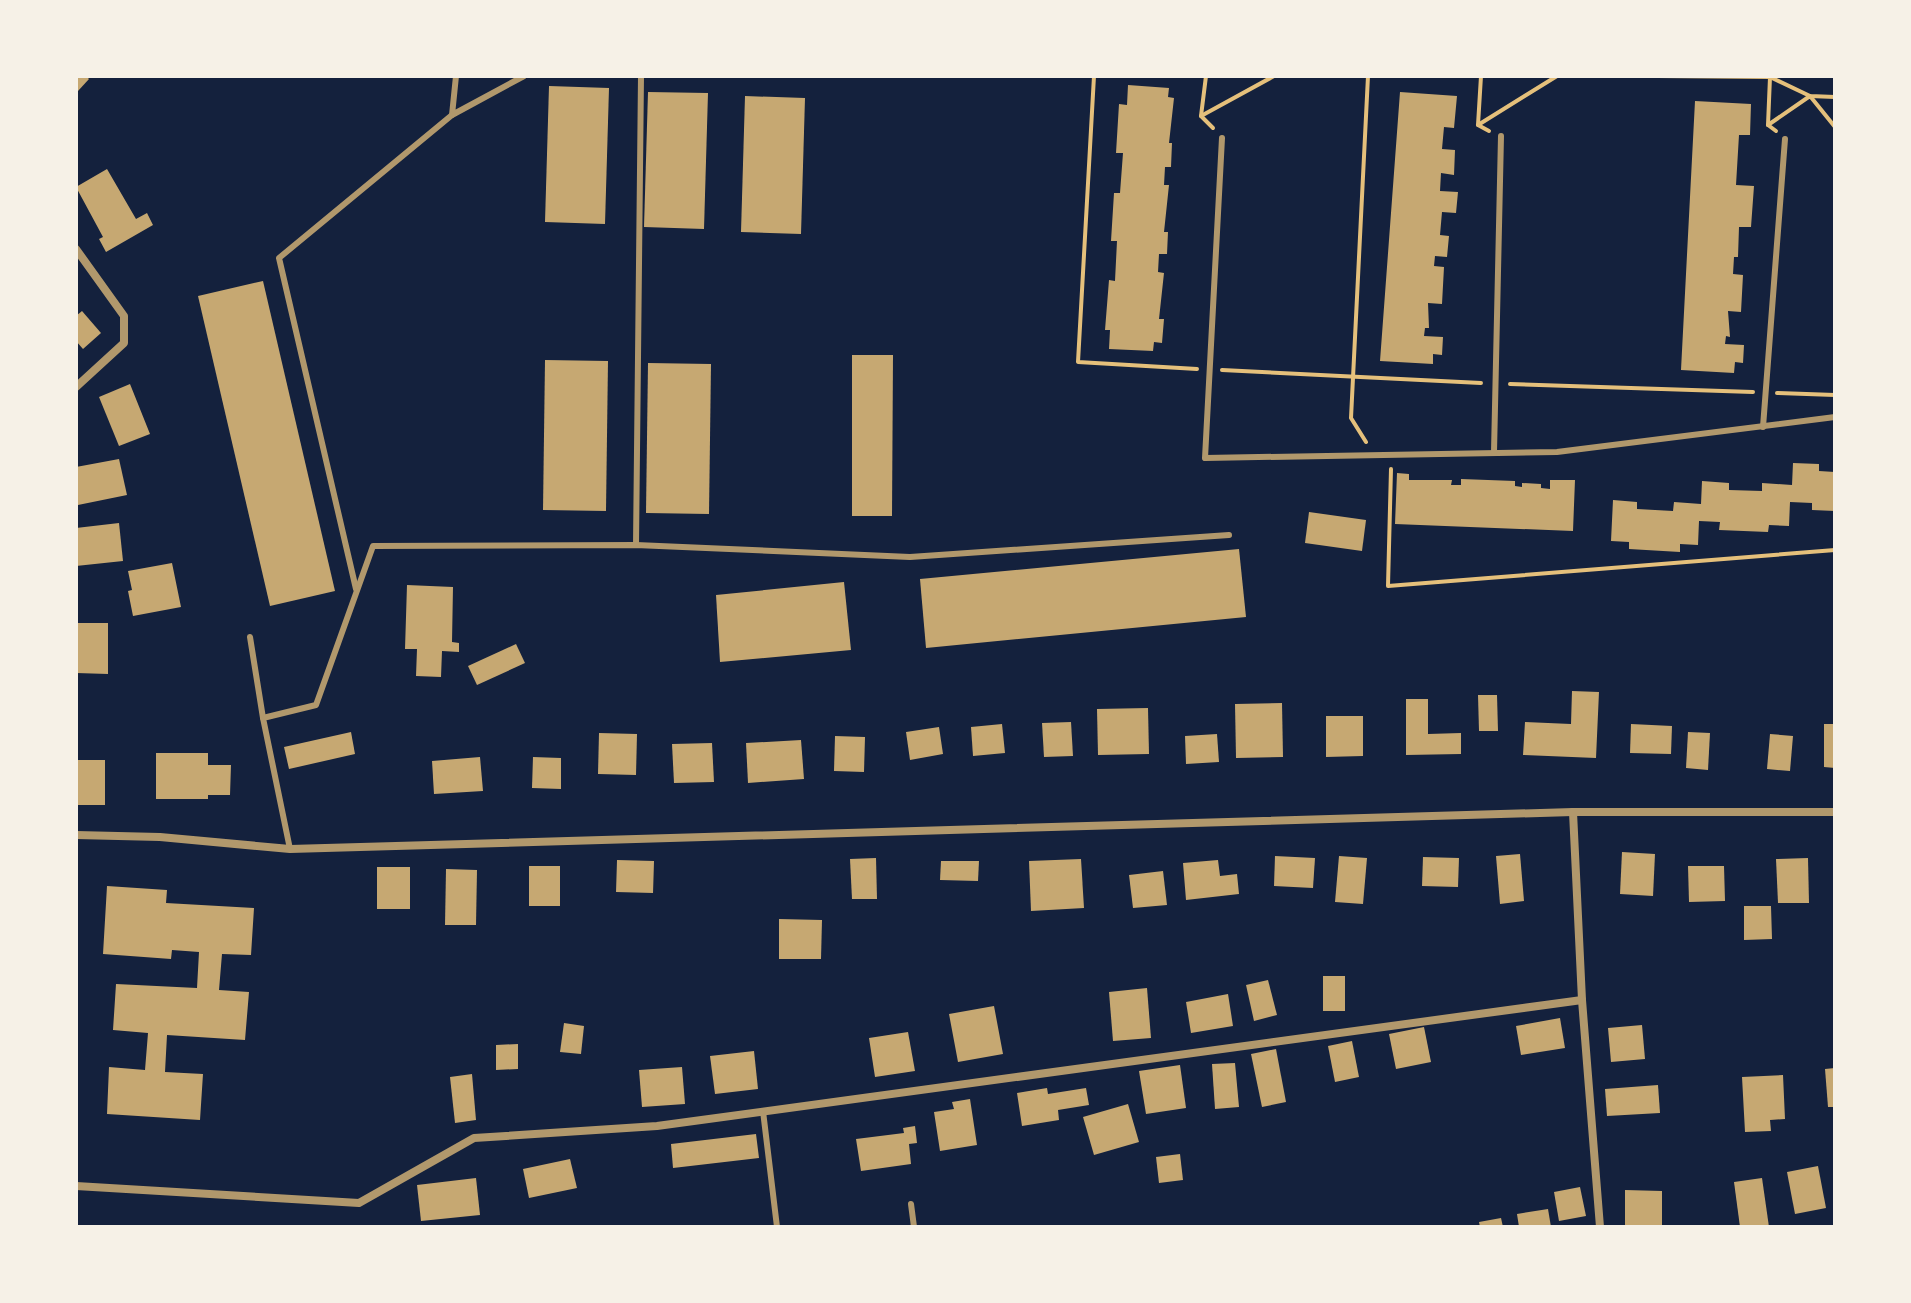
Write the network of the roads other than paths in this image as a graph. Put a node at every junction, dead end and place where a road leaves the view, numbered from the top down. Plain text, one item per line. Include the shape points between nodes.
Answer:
1 (456, 76) edge
2 (524, 76) edge
3 (641, 76) edge
4 (452, 115) junction
5 (1501, 136) road end
6 (1222, 138) road end
7 (1785, 139) road end
8 (76, 249) edge
9 (76, 387) edge
10 (1835, 417) edge
11 (1763, 427) junction
12 (1494, 452) junction
13 (1229, 535) dead end
14 (636, 545) junction
15 (357, 591) junction
16 (250, 637) dead end
17 (263, 718) junction
18 (1573, 812) junction
19 (1835, 812) edge
20 (76, 835) edge
21 (290, 849) junction
22 (1582, 1000) junction
23 (763, 1111) junction
24 (76, 1186) edge
25 (911, 1204) dead end
26 (777, 1227) edge
27 (914, 1227) edge
28 (1600, 1227) edge

1 - 4 lane
2 - 4 lane
3 - 14 lane
4 - 15 lane via 279,258
5 - 12 lane
6 - 12 lane via 1205,458
7 - 11 lane
8 - 9 street via 124,316 124,343
10 - 11 lane
11 - 12 lane via 1557,452
13 - 14 lane via 910,557
14 - 15 lane via 373,546
15 - 17 lane via 316,705
16 - 17 lane
17 - 21 lane
18 - 19 street
18 - 21 street
18 - 22 street
20 - 21 street
22 - 23 street
22 - 28 street
23 - 24 street via 657,1126 474,1138 359,1203
23 - 26 lane
25 - 27 lane

